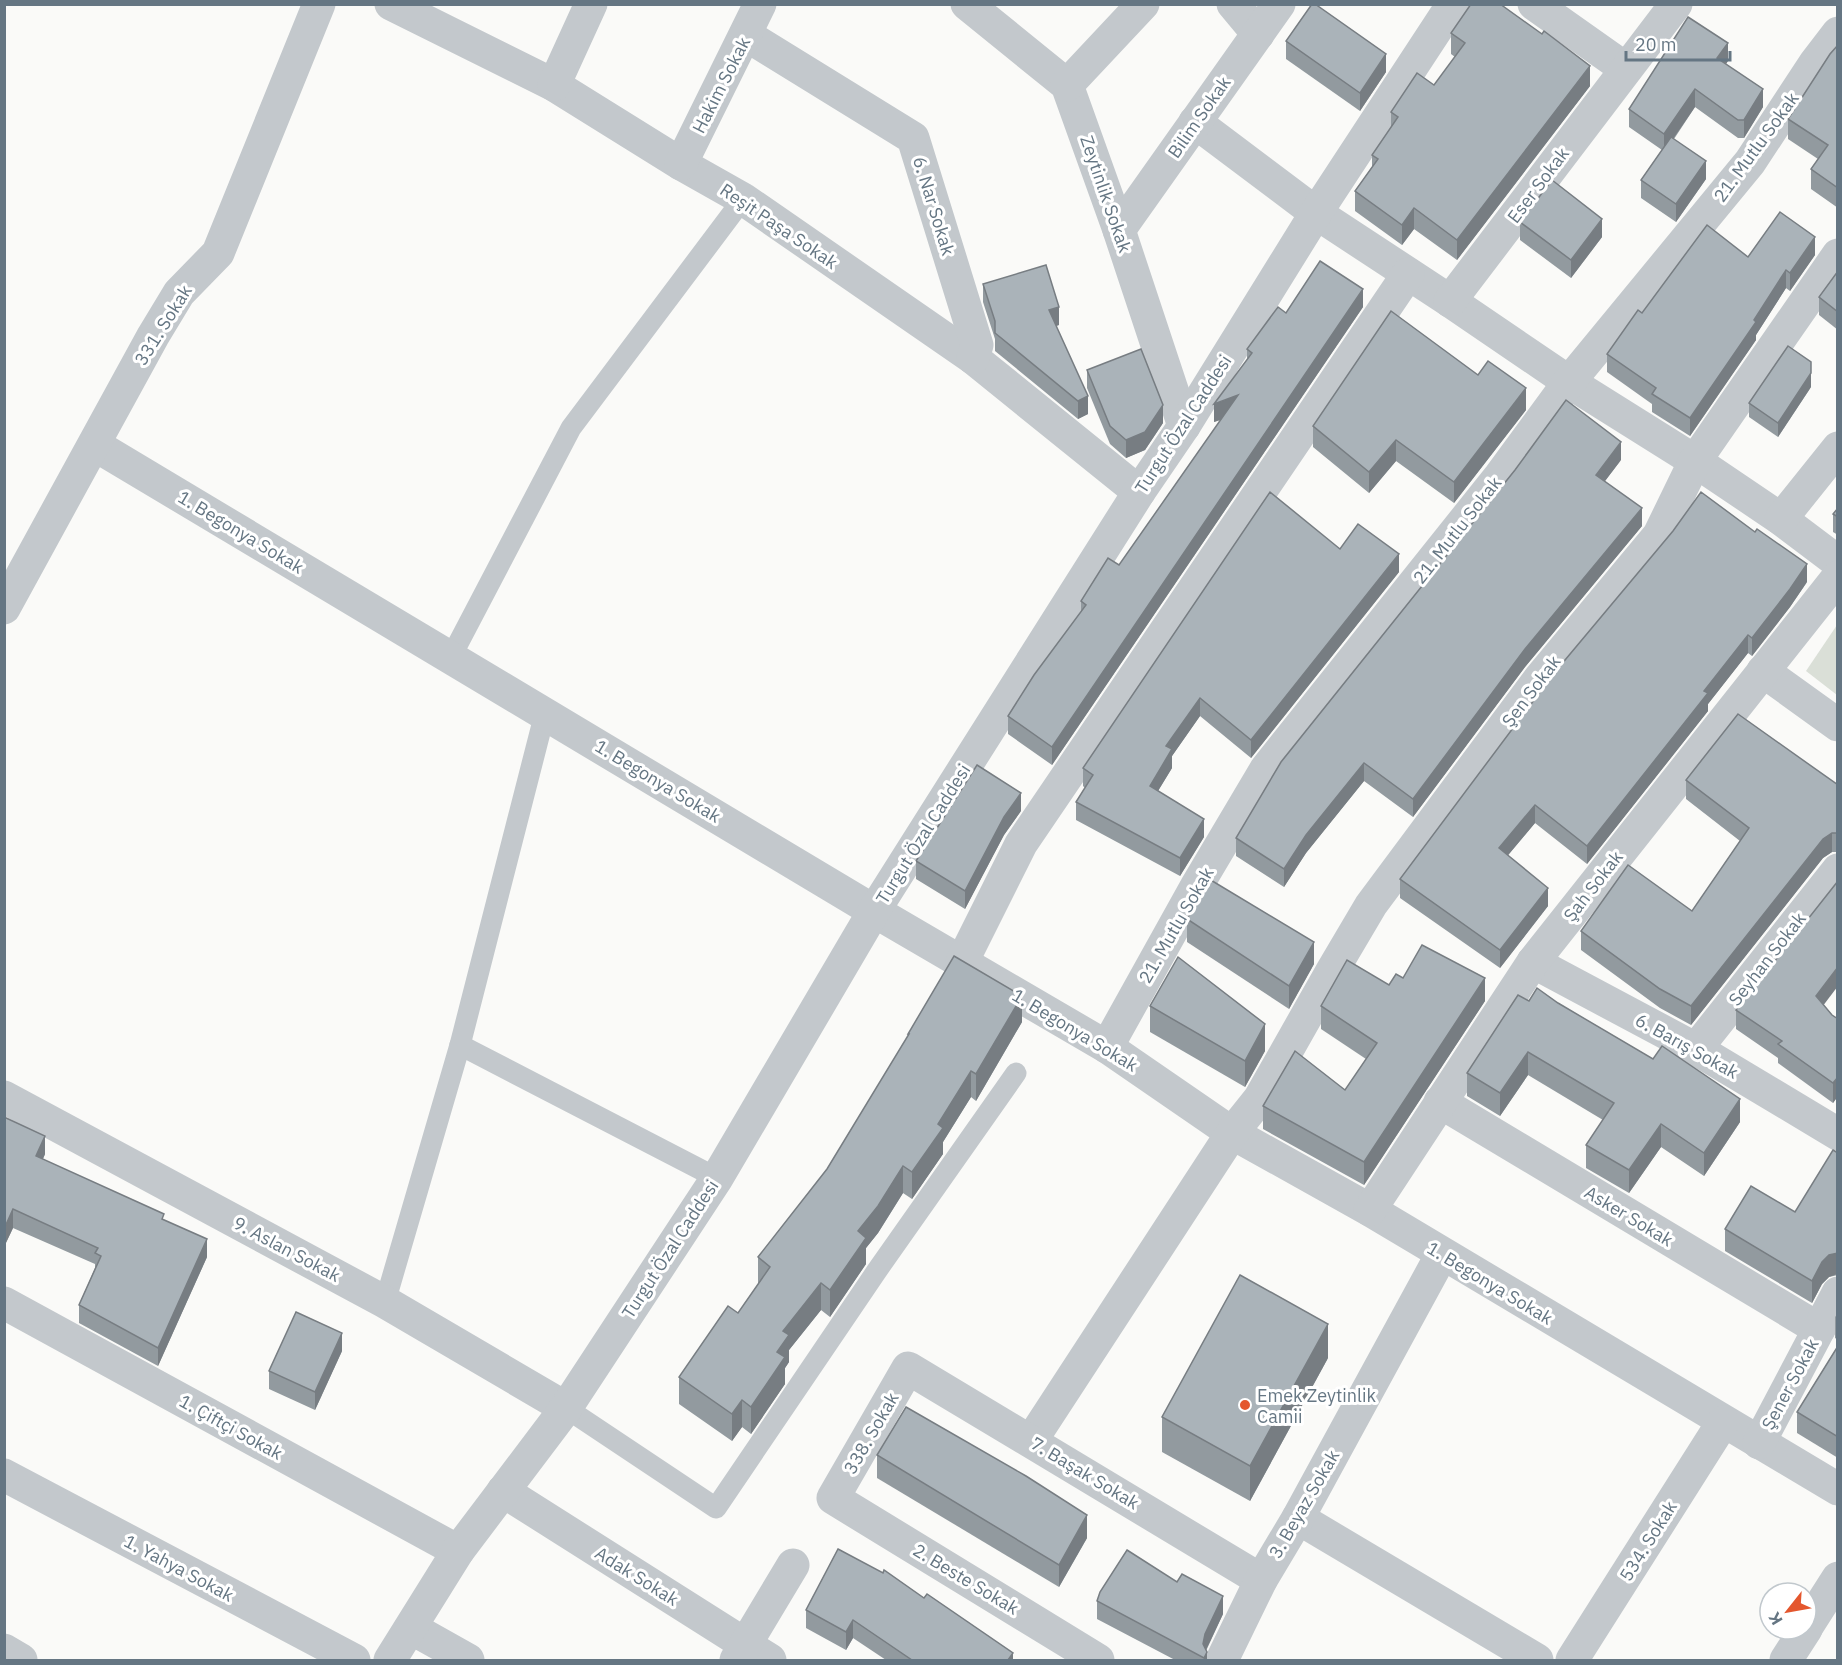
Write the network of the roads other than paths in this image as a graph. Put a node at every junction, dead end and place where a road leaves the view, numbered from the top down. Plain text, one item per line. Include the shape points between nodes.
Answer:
1 (319, 4) edge
2 (391, 4) edge
3 (591, 4) edge
4 (760, 4) edge
5 (1143, 4) edge
6 (1233, 4) edge
7 (1279, 4) edge
8 (1453, 4) edge
9 (1534, 4) edge
10 (1676, 4) edge
11 (971, 6) edge
12 (1838, 33) edge
13 (1258, 34) junction
14 (746, 35) junction
15 (1626, 69) junction
16 (554, 85) junction
17 (1067, 85) junction
18 (1196, 122) junction
19 (681, 164) junction
20 (743, 200) junction
21 (1316, 213) junction
22 (1119, 230) junction
23 (1838, 255) edge
24 (1408, 274) junction
25 (1450, 301) junction
26 (972, 358) junction
27 (1569, 382) junction
28 (1184, 426) junction
29 (95, 445) junction
30 (1838, 448) edge
31 (1695, 461) junction
32 (1139, 492) junction
33 (1781, 519) junction
34 (1838, 562) edge
35 (1838, 577) edge
36 (4, 608) edge
37 (451, 657) junction
38 (1763, 671) junction
39 (545, 713) junction
40 (1838, 725) edge
41 (1838, 870) edge
42 (874, 911) junction
43 (962, 962) junction
44 (1533, 962) junction
45 (460, 1045) junction
46 (1107, 1047) junction
47 (1696, 1049) junction
48 (1016, 1073) dead end
49 (4, 1097) edge
50 (1440, 1102) junction
51 (1836, 1129) edge
52 (1232, 1133) junction
53 (717, 1178) junction
54 (1370, 1210) junction
55 (1442, 1254) junction
56 (1837, 1296) edge
57 (385, 1302) junction
58 (4, 1303) edge
59 (1819, 1329) junction
60 (908, 1368) joint
61 (566, 1408) junction
62 (1723, 1422) junction
63 (1031, 1441) junction
64 (1759, 1443) junction
65 (4, 1475) edge
66 (1838, 1490) edge
67 (504, 1491) junction
68 (833, 1498) joint
69 (1298, 1518) junction
70 (458, 1551) junction
71 (793, 1565) dead end
72 (1838, 1578) edge
73 (1261, 1580) junction
74 (1818, 1610) edge
75 (411, 1628) junction
76 (1798, 1641) edge
77 (4, 1650) edge
78 (751, 1655) edge
79 (1226, 1659) edge
80 (21, 1660) edge
81 (354, 1660) edge
82 (390, 1660) edge
83 (468, 1660) edge
84 (1098, 1660) edge
85 (1537, 1660) edge
86 (1572, 1660) edge
87 (1786, 1660) edge

1 - 29 street, 331. Sokak via 218,253 179,293
2 - 16 street, Reşit Paşa Sokak
3 - 16 street
4 - 14 street, Hakim Sokak
5 - 17 street
6 - 13 street
7 - 13 street, Bilim Sokak
8 - 21 street, Turgut Özal Caddesi
9 - 15 street
10 - 15 street, Eser Sokak
11 - 17 street
12 - 27 street, 21. Mutlu Sokak via 1750,162
13 - 18 street, Bilim Sokak
14 - 19 street, Hakim Sokak
14 - 26 street, 6. Nar Sokak via 913,138 977,345
15 - 25 street, Eser Sokak
16 - 19 street, Reşit Paşa Sokak
17 - 22 street, Zeytinlik Sokak
18 - 21 street
18 - 22 street, Bilim Sokak
19 - 20 street, Reşit Paşa Sokak
20 - 26 street, Reşit Paşa Sokak
20 - 37 lane via 571,428
21 - 24 street
21 - 28 street, Turgut Özal Caddesi
22 - 28 street, Zeytinlik Sokak
23 - 31 street, Şen Sokak
24 - 25 street
24 - 43 street via 1022,844
25 - 27 street
26 - 32 street, Reşit Paşa Sokak
27 - 31 street
27 - 46 street, 21. Mutlu Sokak via 1500,476 1266,769
28 - 32 street, Turgut Özal Caddesi
29 - 36 street, 331. Sokak
29 - 37 street, 1. Begonya Sokak
30 - 33 street
31 - 33 street
31 - 52 street, Şen Sokak via 1659,535 1540,678 1371,905 1260,1098
32 - 42 street, Turgut Özal Caddesi
33 - 34 street
35 - 38 street, Şah Sokak
37 - 39 street, 1. Begonya Sokak
38 - 40 street
38 - 44 street, Şah Sokak
39 - 42 street, 1. Begonya Sokak
39 - 45 lane
41 - 47 street, Seyhan Sokak
42 - 43 street, 1. Begonya Sokak
42 - 53 street, Turgut Özal Caddesi
43 - 46 street, 1. Begonya Sokak
44 - 47 street, 6. Barış Sokak
44 - 50 street, Şah Sokak
45 - 53 lane
45 - 57 lane
46 - 52 street, 1. Begonya Sokak
47 - 51 street, 6. Barış Sokak
48 - 61 lane via 716,1508
49 - 57 street, 9. Aslan Sokak
50 - 54 street, Şah Sokak
50 - 59 street, Asker Sokak
52 - 54 street, 1. Begonya Sokak
52 - 63 street, Şen Sokak
53 - 61 street, Turgut Özal Caddesi
54 - 55 street, 1. Begonya Sokak
55 - 62 street, 1. Begonya Sokak
55 - 69 street, 3. Beyaz Sokak
56 - 59 street, Şener Sokak
57 - 61 street, 9. Aslan Sokak
58 - 70 street, 1. Çiftçi Sokak
59 - 64 street, Şener Sokak
60 - 63 street, 7. Başak Sokak
60 - 68 street, 338. Sokak
61 - 67 street, Turgut Özal Caddesi
62 - 64 street, 1. Begonya Sokak
62 - 86 street, 534. Sokak
63 - 73 street, 7. Başak Sokak
64 - 66 street, 1. Begonya Sokak
65 - 81 street, 1. Yahya Sokak
67 - 70 street, Turgut Özal Caddesi
67 - 78 street, Adak Sokak
68 - 84 street, 2. Beste Sokak
69 - 73 street, 3. Beyaz Sokak
69 - 85 street
70 - 75 street, Turgut Özal Caddesi
71 - 78 street
72 - 74 street
73 - 79 street, 3. Beyaz Sokak
75 - 82 street, Turgut Özal Caddesi
75 - 83 street
76 - 87 street
77 - 80 street

